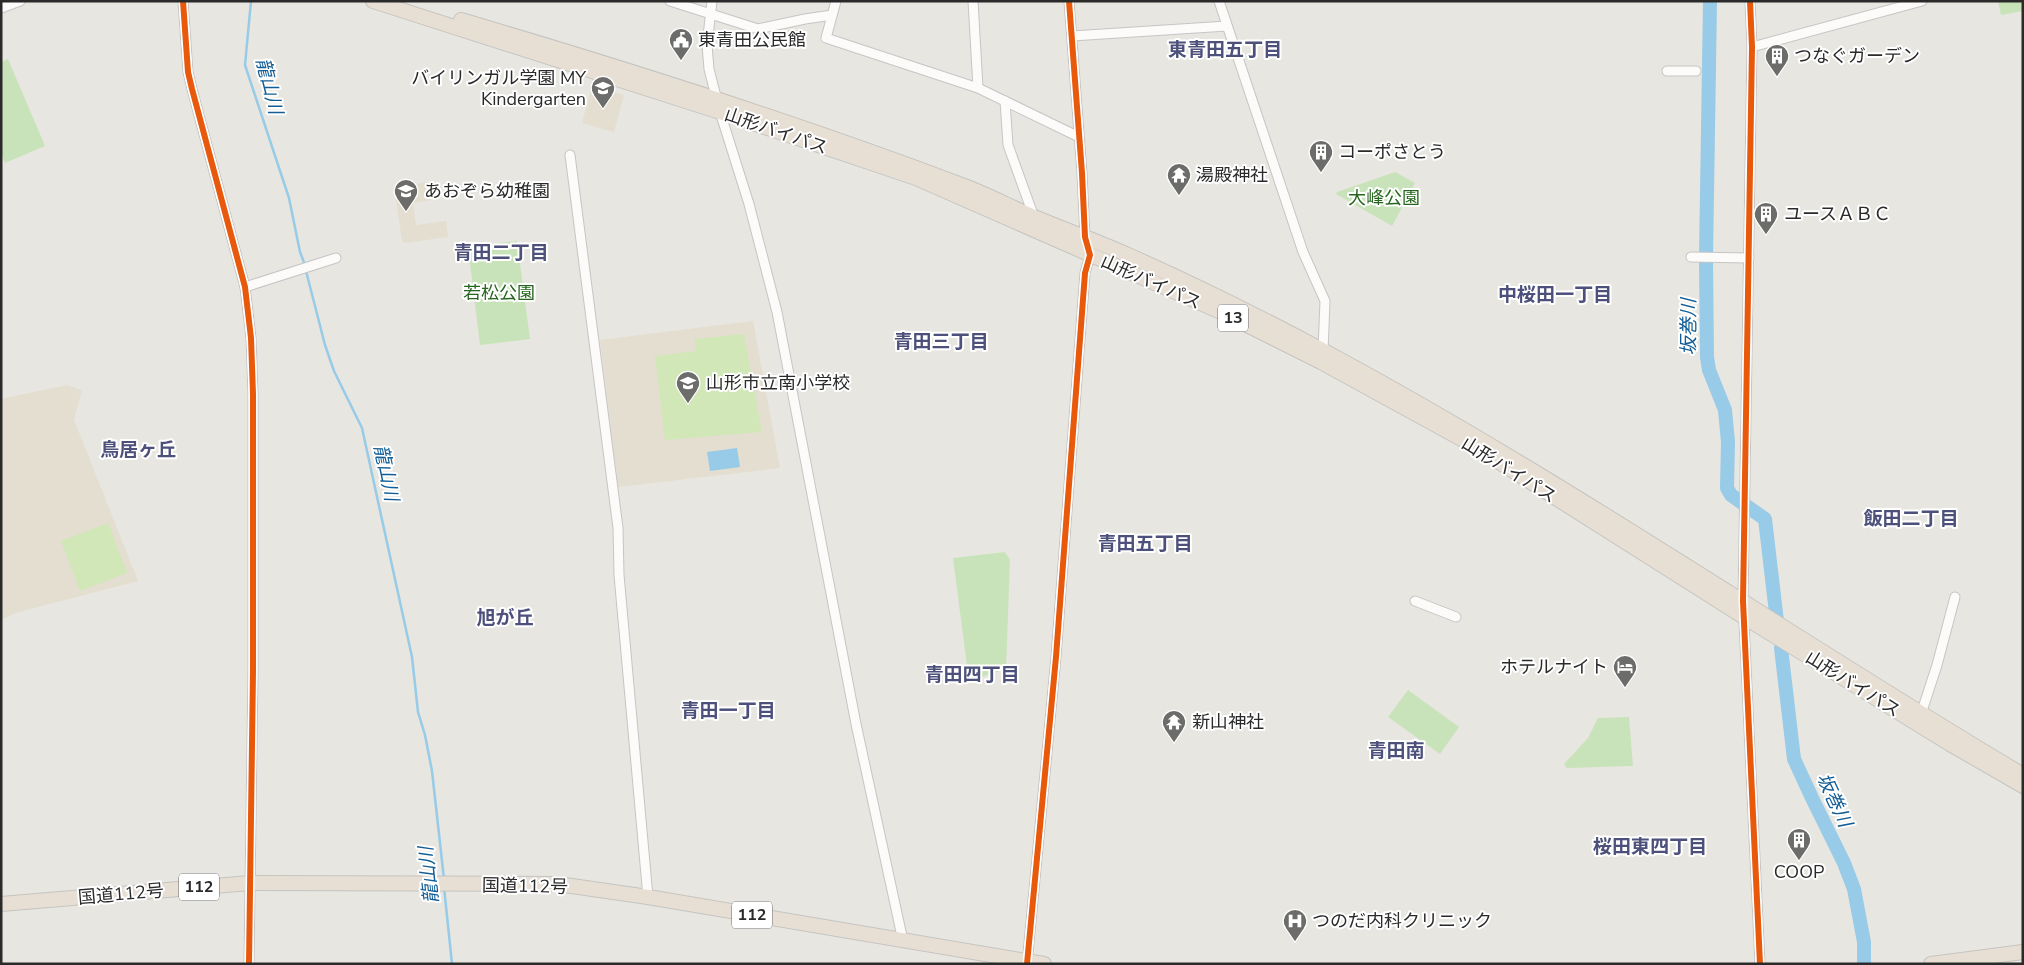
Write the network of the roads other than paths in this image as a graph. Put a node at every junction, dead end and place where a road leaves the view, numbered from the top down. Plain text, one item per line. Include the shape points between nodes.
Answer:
1 (20, 1) edge
2 (183, 1) edge
3 (373, 1) edge
4 (403, 1) edge
5 (670, 1) edge
6 (712, 1) edge
7 (836, 1) edge
8 (973, 1) edge
9 (1069, 1) edge
10 (1220, 1) edge
11 (1750, 1) edge
12 (1922, 1) edge
13 (1, 8) edge
14 (709, 14) junction
15 (832, 15) junction
16 (1227, 26) junction
17 (1072, 36) junction
18 (1752, 47) junction
19 (1667, 71) dead end
20 (1696, 71) dead end
21 (978, 88) junction
22 (1005, 101) junction
23 (719, 106) junction
24 (1079, 137) junction
25 (570, 155) dead end
26 (1034, 217) junction
27 (1084, 237) junction
28 (1090, 255) junction
29 (1691, 257) dead end
30 (336, 258) dead end
31 (1748, 258) junction
32 (245, 287) junction
33 (1322, 351) junction
34 (1955, 597) dead end
35 (1415, 601) dead end
36 (1744, 601) junction
37 (1456, 617) dead end
38 (1744, 617) junction
39 (1923, 721) junction
40 (1941, 726) junction
41 (2023, 769) edge
42 (2023, 775) edge
43 (2023, 786) edge
44 (2023, 794) edge
45 (250, 883) junction
46 (648, 896) junction
47 (1, 904) edge
48 (903, 941) junction
49 (2023, 952) edge
50 (1027, 962) edge
51 (249, 964) edge
52 (1044, 964) edge
53 (1760, 964) edge
54 (1931, 964) edge

1 - 13 street
2 - 32 street via 192,89
3 - 23 highway, 山形バイパス / 13
4 - 23 highway, 山形バイパス / 13
5 - 14 street
6 - 14 street
7 - 15 street
8 - 21 street
9 - 17 street
10 - 16 street
11 - 18 street
12 - 18 street
14 - 15 street via 758,29
14 - 23 street via 709,69
15 - 21 street via 826,38
16 - 17 street
16 - 33 street via 1303,252 1324,301
17 - 24 street
18 - 31 street
19 - 20 street
21 - 22 street
22 - 24 street
22 - 26 street via 1008,145
23 - 26 highway, 山形バイパス / 13 via 884,156 970,188
23 - 28 highway, 山形バイパス / 13 via 916,178
23 - 48 street via 777,312 856,724
24 - 27 street
25 - 46 street via 617,520 619,575
26 - 27 highway, 山形バイパス / 13
27 - 28 street
27 - 33 highway, 山形バイパス / 13 via 1172,276
28 - 38 highway, 山形バイパス / 13 via 1221,312 1321,362 1460,439
28 - 50 street via 1085,273 1056,657
29 - 31 street
30 - 32 street
31 - 36 street
32 - 45 street via 254,394
33 - 36 highway, 山形バイパス / 13 via 1483,440
34 - 39 street
35 - 37 street
36 - 38 street
36 - 39 highway, 山形バイパス / 13
38 - 39 highway, 山形バイパス / 13
38 - 53 street
39 - 40 highway, 山形バイパス / 13
39 - 43 highway, 山形バイパス / 13
39 - 44 highway via 1958,753
40 - 41 highway
40 - 42 highway, 山形バイパス / 13
45 - 46 highway, 国道112号 / 112 via 558,884
45 - 47 highway, 国道112号 / 112
45 - 51 street
46 - 48 highway, 国道112号 / 112
48 - 50 highway, 国道112号 / 112
49 - 54 highway
50 - 52 highway, 国道112号 / 112

